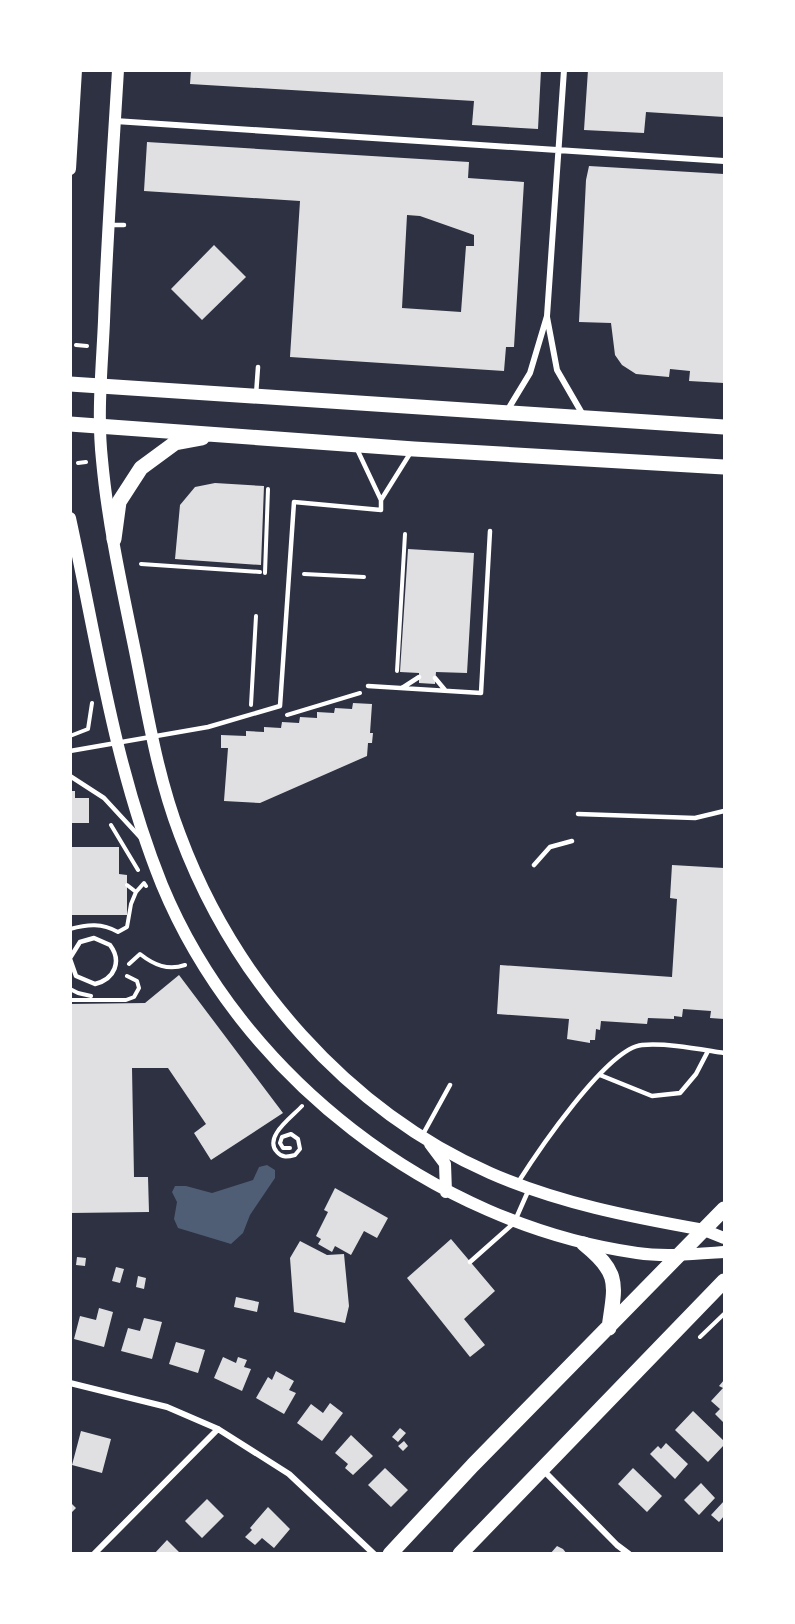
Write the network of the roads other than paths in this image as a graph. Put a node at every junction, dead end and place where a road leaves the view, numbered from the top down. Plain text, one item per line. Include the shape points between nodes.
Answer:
1 (76, 70) edge
2 (118, 70) edge
3 (564, 70) edge
4 (115, 121) junction
5 (560, 150) junction
6 (724, 161) edge
7 (70, 169) edge
8 (108, 224) junction
9 (124, 225) dead end
10 (547, 316) junction
11 (258, 368) dead end
12 (70, 384) edge
13 (101, 386) junction
14 (256, 397) junction
15 (507, 411) junction
16 (585, 418) junction
17 (70, 424) edge
18 (100, 426) junction
19 (724, 427) edge
20 (223, 434) junction
21 (355, 445) junction
22 (414, 449) junction
23 (724, 467) edge
24 (381, 500) junction
25 (70, 518) edge
26 (490, 531) dead end
27 (114, 539) junction
28 (75, 558) edge
29 (419, 677) dead end
30 (435, 678) dead end
31 (368, 686) dead end
32 (402, 688) junction
33 (445, 691) junction
34 (153, 738) junction
35 (116, 745) junction
36 (70, 751) edge
37 (70, 776) edge
38 (724, 811) edge
39 (579, 814) dead end
40 (572, 841) dead end
41 (147, 846) junction
42 (534, 865) dead end
43 (70, 959) edge
44 (708, 1051) junction
45 (724, 1053) edge
46 (600, 1075) junction
47 (450, 1085) dead end
48 (422, 1136) junction
49 (517, 1184) junction
50 (529, 1188) junction
51 (446, 1192) junction
52 (724, 1209) edge
53 (514, 1223) junction
54 (704, 1230) junction
55 (724, 1238) edge
56 (584, 1244) junction
57 (724, 1252) edge
58 (678, 1255) junction
59 (470, 1262) dead end
60 (724, 1281) edge
61 (609, 1328) junction
62 (70, 1383) edge
63 (218, 1429) junction
64 (542, 1468) junction
65 (94, 1554) edge
66 (374, 1554) edge
67 (390, 1554) edge
68 (460, 1554) edge
69 (629, 1554) edge

1 - 7 main road
2 - 4 main road
3 - 5 street
4 - 5 street
4 - 8 main road
5 - 6 street
5 - 10 street
8 - 9 lane
8 - 13 main road
10 - 15 street via 530,373
10 - 16 street via 557,370
11 - 14 lane
12 - 13 main road
13 - 14 main road
13 - 18 main road
14 - 15 main road
15 - 16 main road
16 - 19 main road
17 - 18 main road
18 - 20 main road
18 - 27 main road
20 - 21 main road
20 - 27 main road via 176,443 141,468 119,502
21 - 22 main road
21 - 24 lane
22 - 23 main road
22 - 24 lane
24 - 34 lane via 381,510 294,502 280,706
25 - 28 main road
26 - 33 lane via 481,693
27 - 34 main road
28 - 35 main road
29 - 32 lane
30 - 33 lane
31 - 32 lane
32 - 33 lane
34 - 35 lane
34 - 48 main road via 179,835 234,947 292,1025 336,1070
35 - 36 lane
35 - 41 main road
37 - 41 lane via 104,798
38 - 39 lane via 695,818
40 - 42 lane via 550,847
41 - 51 main road via 194,950 248,1026 309,1093 366,1142
43 - 43 lane via 76,976 95,984 109,978 116,959 110,945 94,938 80,942
44 - 45 lane
44 - 46 lane via 639,1045
44 - 46 lane via 680,1093 652,1096
46 - 49 lane via 568,1111
47 - 48 lane
48 - 49 main road via 488,1173
48 - 51 main road via 445,1164
49 - 50 main road
50 - 53 lane
50 - 54 main road via 566,1201
51 - 53 main road
52 - 54 main road
53 - 56 main road
53 - 59 lane
54 - 55 main road
54 - 58 main road
56 - 58 main road
56 - 61 main road via 604,1260 611,1272 614,1285
57 - 58 main road
58 - 61 main road
60 - 64 main road
61 - 67 main road
62 - 63 street via 166,1407
63 - 65 street
63 - 66 street via 289,1474
64 - 68 main road
64 - 69 street

